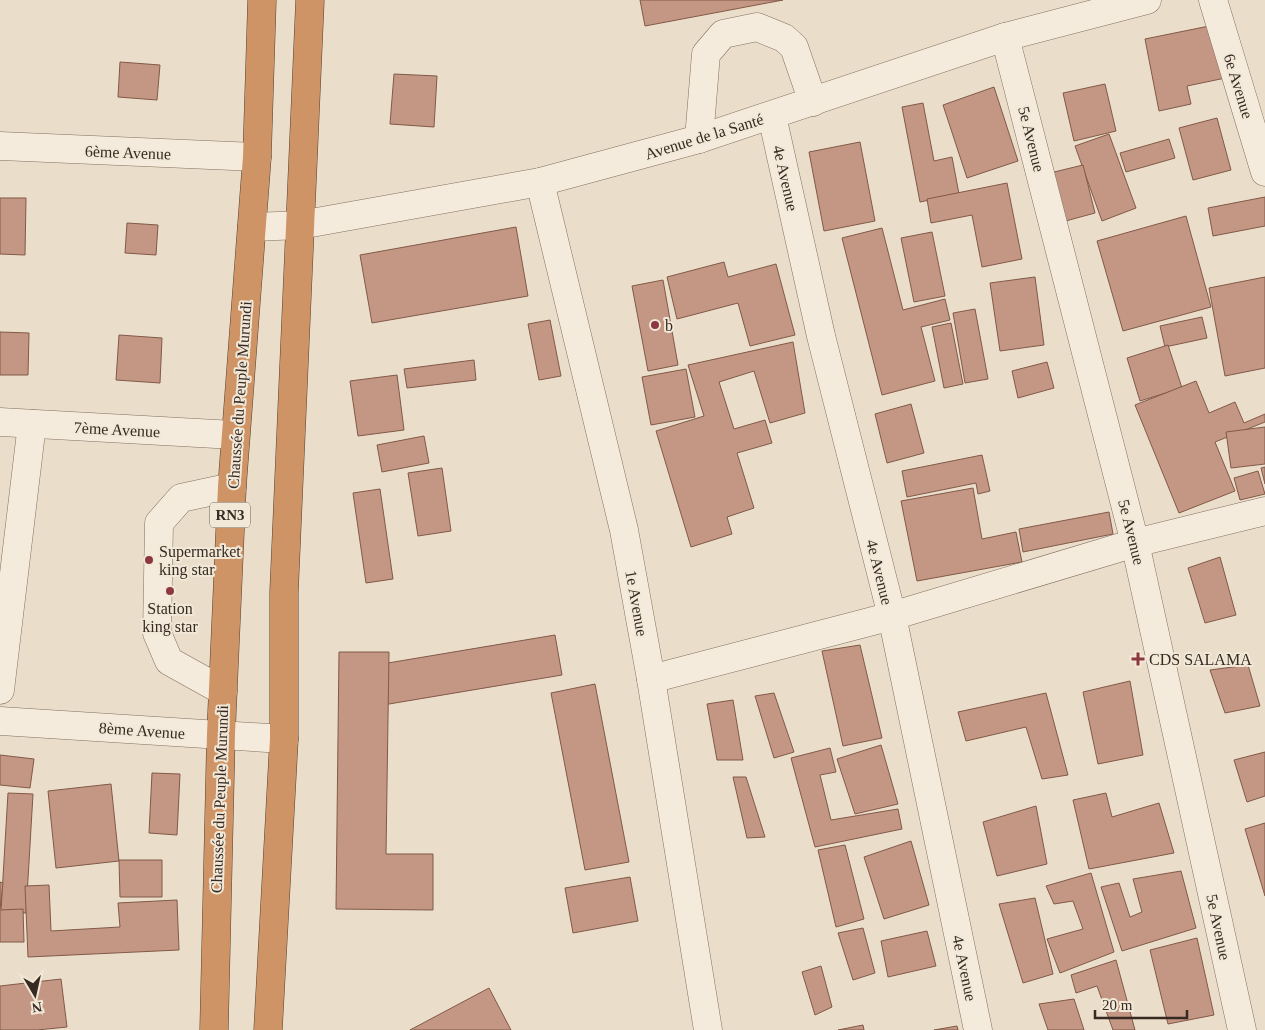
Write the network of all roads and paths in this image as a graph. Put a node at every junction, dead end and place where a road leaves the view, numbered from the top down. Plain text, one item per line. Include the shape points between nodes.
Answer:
1 (262, 0) edge
2 (310, 0) edge
3 (1146, 0) edge
4 (1213, 0) edge
5 (1005, 37) junction
6 (813, 102) junction
7 (772, 116) junction
8 (699, 139) junction
9 (0, 146) edge
10 (257, 157) junction
11 (1265, 172) edge
12 (540, 182) junction
13 (300, 225) junction
14 (252, 227) junction
15 (0, 422) edge
16 (32, 424) junction
17 (234, 435) junction
18 (232, 487) junction
19 (1265, 511) edge
20 (1135, 543) junction
21 (892, 616) junction
22 (651, 679) junction
23 (0, 690) edge
24 (222, 691) junction
25 (0, 721) edge
26 (221, 734) junction
27 (284, 739) junction
28 (214, 1030) edge
29 (268, 1030) edge
30 (708, 1030) edge
31 (978, 1030) edge
32 (1242, 1030) edge

1 - 10 highway, Chaussée du Peuple Murundi / RN3
2 - 13 highway
3 - 5 street, Avenue de la Santé
4 - 11 street, 6e Avenue
5 - 6 street, Avenue de la Santé
5 - 20 street, 5e Avenue
6 - 7 street, Avenue de la Santé
6 - 8 street via 794,47 784,38 757,28 723,34 706,54
7 - 8 street, Avenue de la Santé
7 - 21 street, 4e Avenue via 821,336
8 - 12 street, Avenue de la Santé
9 - 10 street, 6ème Avenue
10 - 14 highway, Chaussée du Peuple Murundi / RN3
12 - 13 street, Avenue de la Santé
12 - 22 street, 1e Avenue via 624,530
13 - 14 street, Avenue de la Santé
13 - 27 highway via 284,592
14 - 17 highway, Chaussée du Peuple Murundi / RN3
15 - 16 street, 7ème Avenue
16 - 17 street, 7ème Avenue
16 - 23 street
17 - 18 highway, Chaussée du Peuple Murundi / RN3
18 - 24 highway, Chaussée du Peuple Murundi / RN3
18 - 24 street via 181,498 159,523 157,633 169,661
19 - 20 street
20 - 21 street
20 - 32 street, 5e Avenue
21 - 22 street
21 - 31 street, 4e Avenue
22 - 30 street, 1e Avenue
24 - 26 highway, Chaussée du Peuple Murundi / RN3
25 - 26 street, 8ème Avenue
26 - 27 street, 8ème Avenue
26 - 28 highway, Chaussée du Peuple Murundi / RN3
27 - 29 highway

